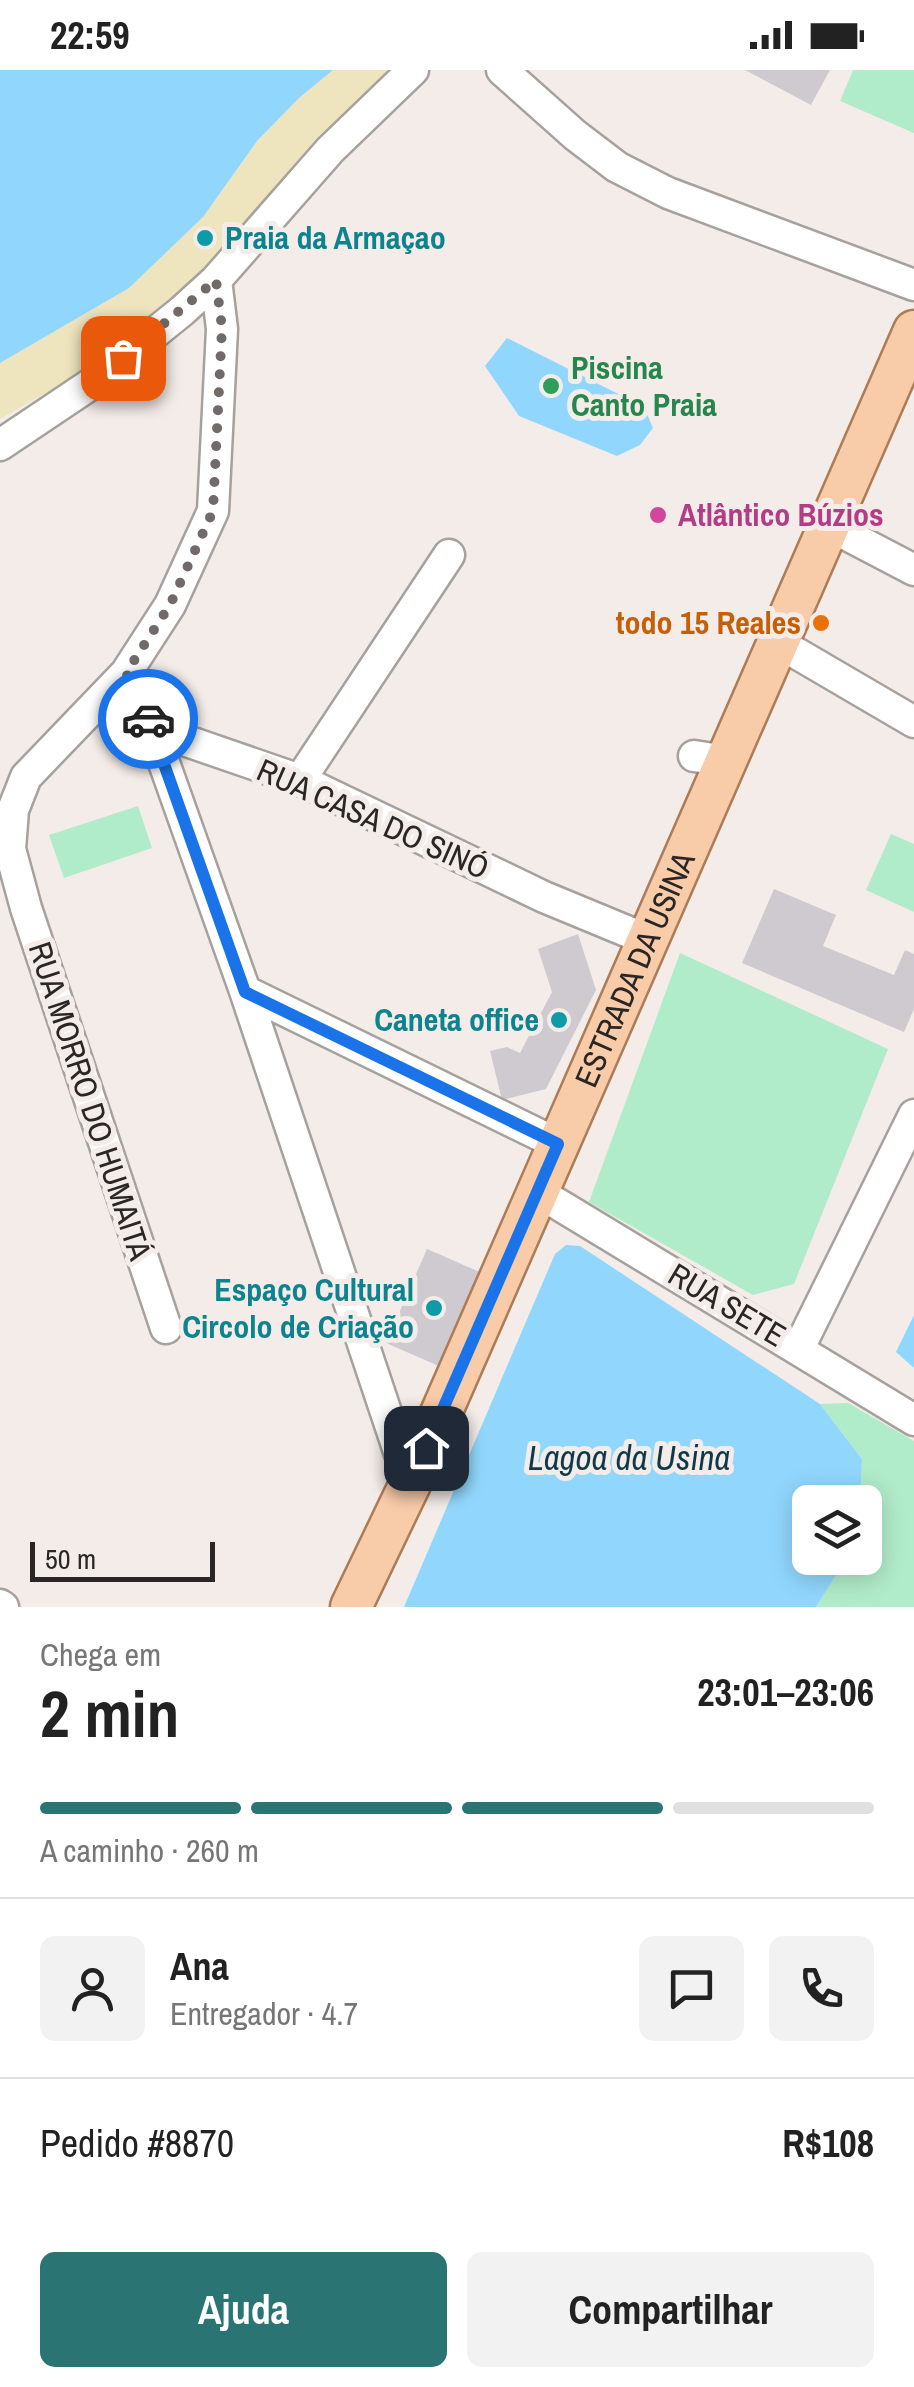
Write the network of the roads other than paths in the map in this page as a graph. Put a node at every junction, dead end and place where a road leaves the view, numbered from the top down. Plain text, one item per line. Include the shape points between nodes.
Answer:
1 (413, 70) edge
2 (502, 70) edge
3 (216, 280) junction
4 (914, 285) edge
5 (914, 331) edge
6 (0, 444) edge
7 (830, 526) junction
8 (449, 555) dead end
9 (914, 570) edge
10 (778, 642) junction
11 (126, 673) junction
12 (914, 722) edge
13 (152, 729) junction
14 (300, 780) junction
15 (648, 940) junction
16 (245, 992) junction
17 (914, 1115) edge
18 (558, 1144) junction
19 (538, 1192) junction
20 (166, 1328) dead end
21 (799, 1348) junction
22 (914, 1420) edge
23 (410, 1484) junction
24 (351, 1607) edge

1 - 3 street via 330,150
2 - 4 street via 617,167
3 - 6 street via 94,382
3 - 11 street, RUA MORRO DO HUMAITÁ via 222,348 213,511 170,605
5 - 7 main road, ESTRADA DA USINA
7 - 9 street
7 - 10 main road, ESTRADA DA USINA
8 - 14 street
10 - 12 street
10 - 15 main road, ESTRADA DA USINA via 711,758
11 - 13 street
11 - 20 street, RUA MORRO DO HUMAITÁ via 26,778 13,810 10,849
13 - 14 street, RUA CASA DO SINÓ
13 - 16 street
14 - 15 street, RUA CASA DO SINÓ via 544,898
15 - 18 main road, ESTRADA DA USINA
16 - 18 street
16 - 23 street
17 - 21 street
18 - 19 main road, ESTRADA DA USINA
19 - 21 street, RUA SETE
19 - 23 main road, ESTRADA DA USINA
21 - 22 street, RUA SETE
23 - 24 main road, ESTRADA DA USINA

